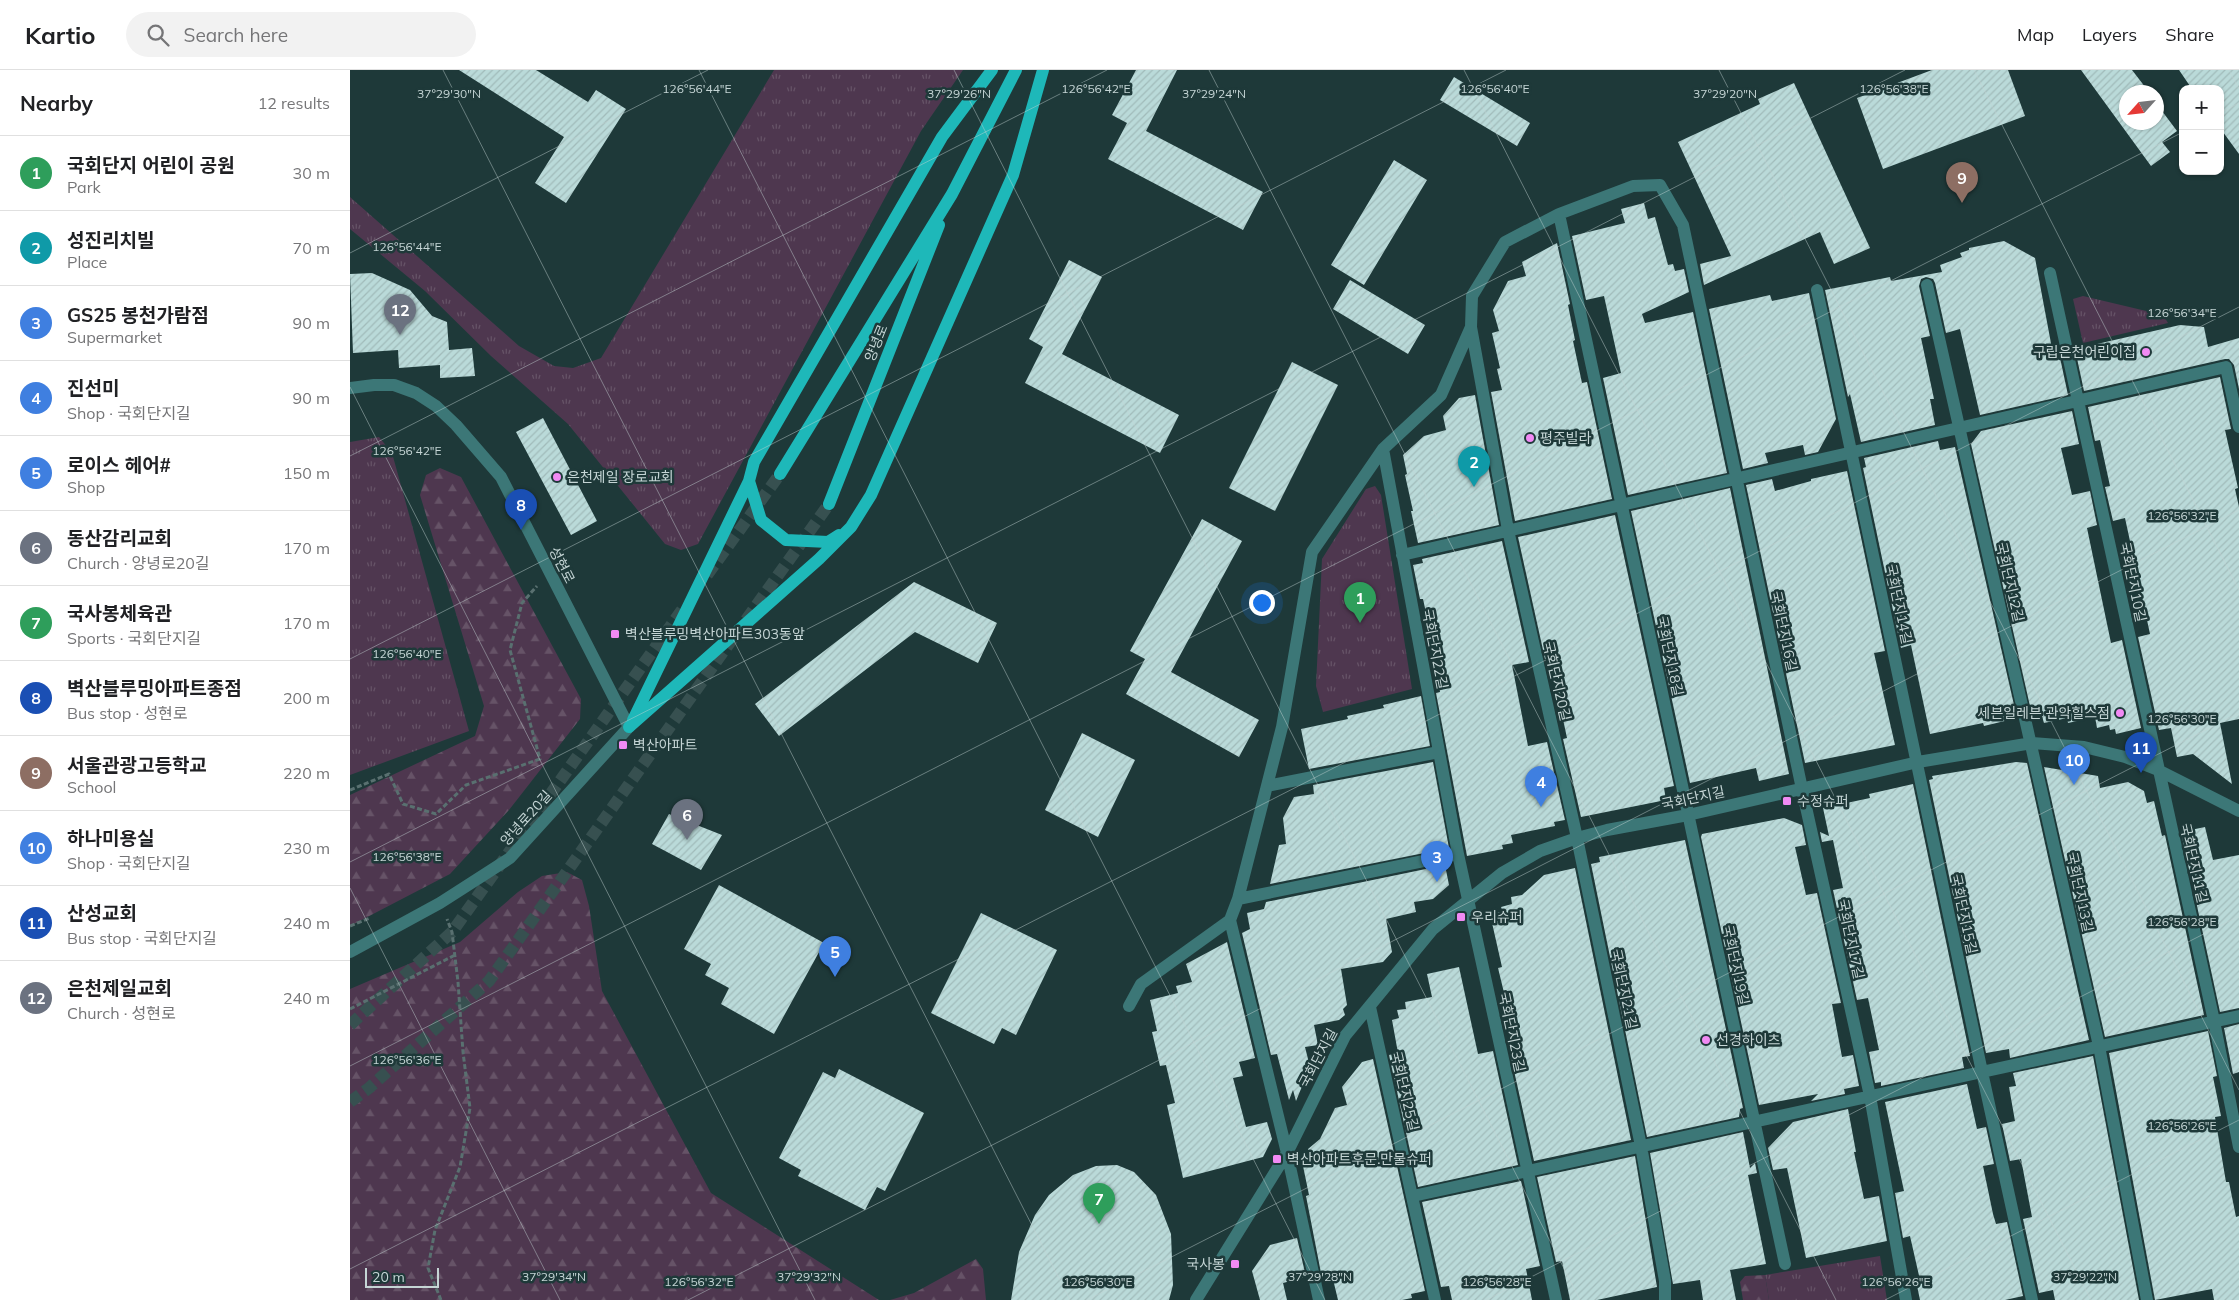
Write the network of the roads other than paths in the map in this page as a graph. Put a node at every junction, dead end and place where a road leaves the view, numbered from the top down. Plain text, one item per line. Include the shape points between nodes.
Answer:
1 (992, 70) edge
2 (1016, 70) edge
3 (1043, 70) edge
4 (952, 194) junction
5 (1559, 214) junction
6 (2050, 274) dead end
7 (1927, 285) dead end
8 (1817, 290) dead end
9 (1471, 327) junction
10 (350, 388) edge
11 (2079, 400) junction
12 (2239, 427) edge
13 (1960, 428) junction
14 (1383, 449) junction
15 (1851, 452) junction
16 (780, 474) tunnel mouth
17 (1736, 478) junction
18 (749, 481) junction
19 (829, 504) tunnel mouth
20 (1622, 505) junction
21 (851, 527) junction
22 (1508, 530) junction
23 (1402, 555) junction
24 (629, 727) junction
25 (2032, 743) junction
26 (1438, 752) junction
27 (1918, 762) junction
28 (2158, 770) junction
29 (1267, 786) junction
30 (1802, 789) junction
31 (2239, 811) edge
32 (1688, 815) junction
33 (1577, 838) junction
34 (1458, 854) junction
35 (1238, 899) junction
36 (1468, 900) junction
37 (1230, 920) junction
38 (350, 952) edge
39 (1129, 1006) dead end
40 (1370, 1007) junction
41 (2239, 1016) edge
42 (2214, 1021) junction
43 (2099, 1046) junction
44 (1982, 1072) junction
45 (1870, 1096) junction
46 (1754, 1122) junction
47 (1641, 1146) junction
48 (2239, 1147) edge
49 (1287, 1153) junction
50 (1527, 1171) junction
51 (1413, 1196) junction
52 (1785, 1264) dead end
53 (1196, 1300) edge
54 (1318, 1300) edge
55 (1435, 1300) edge
56 (1556, 1300) edge
57 (1665, 1300) edge
58 (1906, 1300) edge
59 (2032, 1300) edge
60 (2147, 1300) edge

1 - 18 main road via 942,137 754,462
2 - 4 main road, 양녕로
3 - 21 main road via 1013,175 871,494
4 - 16 main road, 양녕로
4 - 19 main road, 양녕로
5 - 9 street via 1505,242 1472,296
5 - 17 street, 국회단지16길 via 1633,186 1660,184 1683,225
5 - 20 street, 국회단지18길
6 - 11 street, 국회단지10길
7 - 13 street, 국회단지12길
8 - 15 street, 국회단지14길
9 - 14 street via 1441,395
9 - 22 street, 국회단지20길
10 - 24 street, 성현로 via 394,385 416,393 456,425 501,477
11 - 12 street via 2226,367
11 - 13 street
11 - 28 street, 국회단지10길
13 - 15 street
13 - 25 street, 국회단지12길
14 - 23 street, 국회단지22길
14 - 29 street via 1312,552 1282,727
15 - 17 street
15 - 27 street, 국회단지14길
17 - 20 street
17 - 30 street, 국회단지16길
18 - 21 main road via 761,520 786,540 828,542
18 - 24 main road
20 - 22 street
20 - 32 street, 국회단지18길
21 - 24 main road
22 - 23 street
22 - 33 street, 국회단지20길
23 - 26 street, 국회단지22길
24 - 38 street, 양녕로20길 via 510,858 440,903
25 - 27 street, 국회단지길
25 - 28 street, 국회단지길 via 2084,747 2125,757
25 - 43 street, 국회단지13길
26 - 29 street
26 - 34 street, 국회단지22길
27 - 30 street, 국회단지길
27 - 44 street, 국회단지15길
28 - 31 street, 국회단지길
28 - 42 street, 국회단지11길
29 - 35 street
30 - 32 street, 국회단지길
30 - 45 street, 국회단지17길
32 - 33 street, 국회단지길
32 - 46 street, 국회단지19길
33 - 36 street, 국회단지길 via 1540,852 1502,873
33 - 47 street, 국회단지21길
34 - 35 street
34 - 36 street, 국회단지22길
35 - 37 street
36 - 40 street, 국회단지길 via 1433,929
36 - 50 street, 국회단지23길
37 - 39 street via 1141,984
37 - 49 street
40 - 49 street, 국회단지길 via 1345,1036
40 - 51 street, 국회단지25길
41 - 42 street
42 - 43 street
42 - 48 street, 국회단지11길
43 - 44 street
43 - 60 street, 국회단지13길
44 - 45 street
44 - 59 street, 국회단지15길
45 - 46 street
45 - 58 street, 국회단지17길
46 - 47 street
46 - 52 street, 국회단지19길
47 - 50 street
47 - 57 street, 국회단지21길 via 1665,1281
49 - 53 street, 국회단지길
49 - 54 street
50 - 51 street
50 - 56 street, 국회단지23길
51 - 55 street, 국회단지25길

